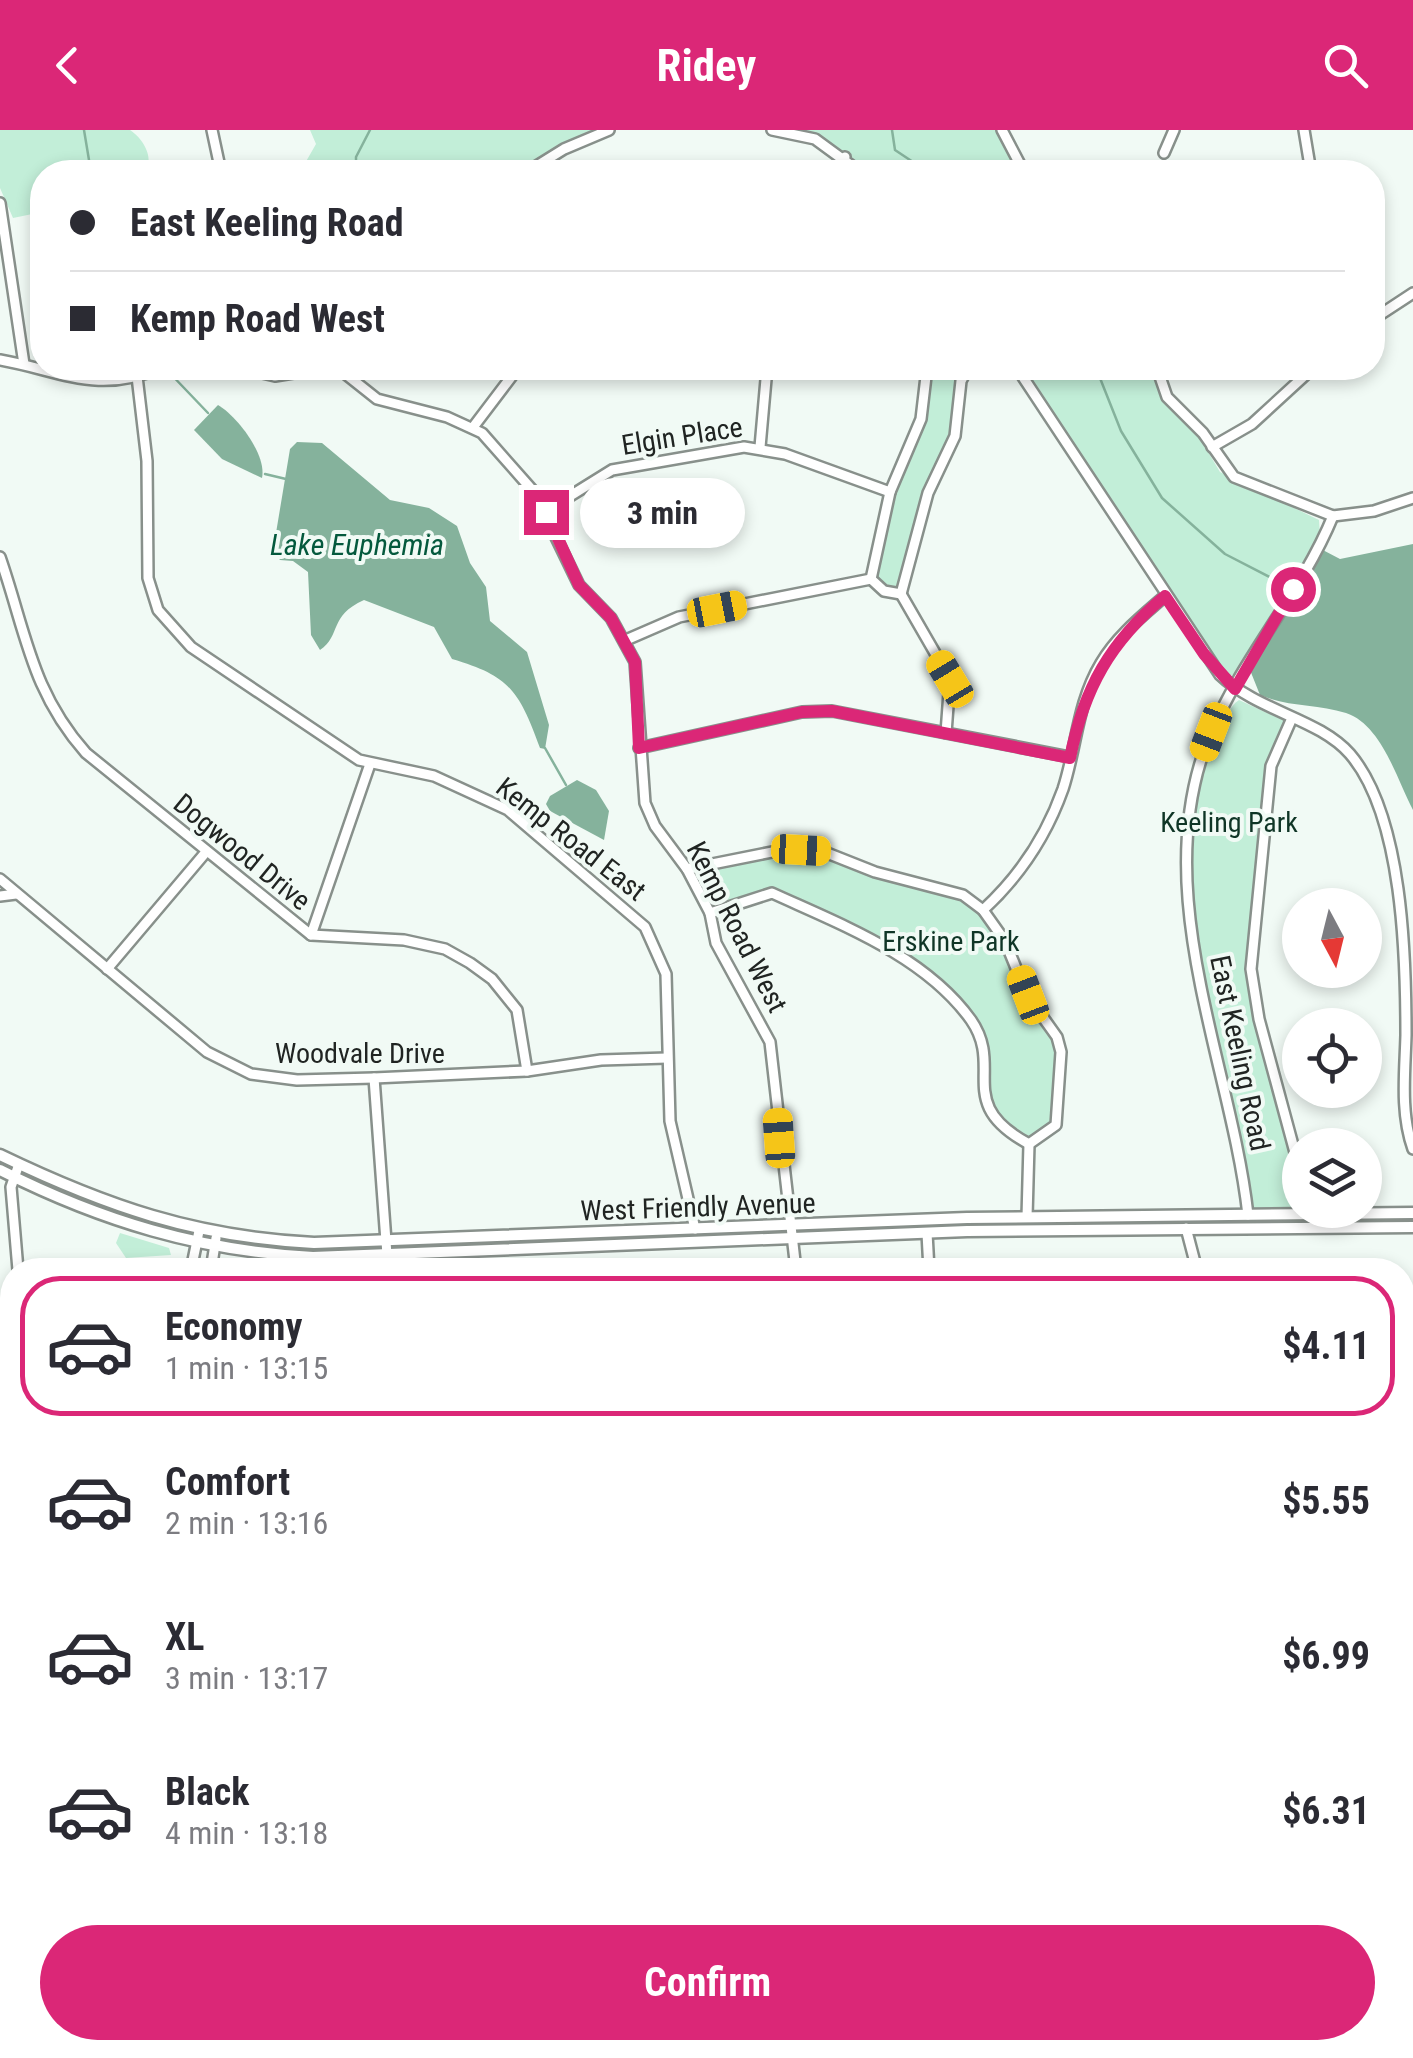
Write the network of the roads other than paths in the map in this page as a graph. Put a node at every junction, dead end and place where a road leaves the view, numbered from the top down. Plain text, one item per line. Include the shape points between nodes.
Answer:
1 (212, 130) edge
2 (609, 130) edge
3 (772, 130) edge
4 (1002, 130) edge
5 (1174, 130) edge
6 (1304, 130) edge
7 (1164, 153) dead end
8 (845, 157) junction
9 (218, 160) edge
10 (546, 160) edge
11 (843, 160) edge
12 (848, 160) edge
13 (1018, 160) edge
14 (1308, 160) edge
15 (0, 203) edge
16 (1413, 293) edge
17 (1385, 312) edge
18 (0, 360) edge
19 (24, 364) junction
20 (30, 365) edge
21 (138, 380) edge
22 (353, 380) edge
23 (509, 380) edge
24 (767, 380) edge
25 (925, 380) edge
26 (962, 380) edge
27 (1027, 380) edge
28 (1160, 380) edge
29 (1300, 380) edge
30 (474, 426) junction
31 (1212, 446) junction
32 (760, 448) junction
33 (890, 492) junction
34 (1413, 498) edge
35 (546, 512) junction
36 (1333, 516) junction
37 (0, 557) edge
38 (871, 579) junction
39 (901, 594) junction
40 (1165, 596) junction
41 (626, 640) junction
42 (1235, 689) junction
43 (1292, 718) junction
44 (946, 733) junction
45 (639, 748) junction
46 (1070, 758) junction
47 (370, 764) junction
48 (206, 852) junction
49 (687, 869) junction
50 (0, 879) edge
51 (16, 894) junction
52 (0, 896) edge
53 (983, 910) junction
54 (710, 914) junction
55 (310, 935) junction
56 (107, 969) junction
57 (667, 1058) junction
58 (527, 1071) junction
59 (374, 1078) junction
60 (1288, 1128) edge
61 (1029, 1144) junction
62 (1413, 1149) edge
63 (0, 1155) edge
64 (19, 1164) junction
65 (0, 1170) edge
66 (13, 1176) junction
67 (1282, 1213) edge
68 (1382, 1213) edge
69 (1413, 1213) edge
70 (1248, 1215) junction
71 (1027, 1217) junction
72 (791, 1226) junction
73 (1382, 1227) edge
74 (1413, 1227) edge
75 (1186, 1228) junction
76 (1282, 1228) edge
77 (695, 1229) junction
78 (199, 1232) junction
79 (927, 1233) junction
80 (216, 1234) junction
81 (793, 1239) junction
82 (387, 1241) junction
83 (196, 1244) junction
84 (214, 1248) junction
85 (387, 1255) junction
86 (17, 1258) edge
87 (193, 1258) edge
88 (213, 1258) edge
89 (795, 1258) edge
90 (928, 1258) edge
91 (1194, 1258) edge

1 - 9 street
2 - 10 street
3 - 8 street via 815,140
4 - 13 street
5 - 7 street
6 - 14 street
8 - 11 street
8 - 12 street
15 - 19 street
16 - 17 street
18 - 19 street
19 - 20 street
21 - 47 street, Kemp Road East via 147,461 146,558 158,610 191,647
22 - 30 street via 377,399
23 - 30 street
24 - 32 street
25 - 33 street via 920,419
26 - 39 street via 955,436 928,492
27 - 40 street
28 - 31 street via 1167,398
29 - 31 street via 1252,424
30 - 35 street, Kemp Road West
31 - 36 street via 1234,477
32 - 33 street, Elgin Place
32 - 35 street, Elgin Place via 612,470
33 - 38 street
34 - 36 street
35 - 41 street, Kemp Road West via 579,585
36 - 42 street, East Keeling Road
37 - 48 street, Dogwood Drive via 35,678 66,730
38 - 39 street
38 - 41 street via 679,616
39 - 44 street via 950,679
40 - 42 street
40 - 46 street via 1102,662 1081,709
41 - 45 street, Kemp Road West via 635,662
42 - 43 street
42 - 70 street, East Keeling Road via 1198,774 1190,870 1196,975 1239,1146
43 - 60 street via 1271,766 1251,969
43 - 62 street via 1349,753 1381,818 1403,918 1405,1115
44 - 45 street via 832,711 802,712
44 - 46 street
45 - 49 street, Kemp Road West via 645,803
46 - 53 street via 1038,845
47 - 55 street
47 - 57 street, Kemp Road East via 434,776 493,802 629,909 655,942 666,974
48 - 55 street, Dogwood Drive
48 - 56 street
49 - 53 street via 777,850 822,851 950,890
49 - 54 street, Kemp Road West
50 - 51 street, Woodvale Drive
51 - 52 street
51 - 56 street, Woodvale Drive
53 - 61 street via 1061,1052 1056,1125
54 - 61 street via 772,893 911,960 976,1029 986,1107 1001,1127
54 - 72 street, Kemp Road West via 716,942 770,1042
55 - 58 street, Dogwood Drive via 404,940 470,963 517,1010
56 - 59 street, Woodvale Drive via 230,1066 276,1079
57 - 58 street, Woodvale Drive
57 - 77 street, Kemp Road East via 670,1121
58 - 59 street, Woodvale Drive
59 - 82 street
61 - 71 street
63 - 64 main road, West Friendly Avenue
64 - 66 street
64 - 78 main road, West Friendly Avenue via 120,1209
65 - 66 main road, West Friendly Avenue
66 - 83 main road, West Friendly Avenue via 116,1221
66 - 86 street
67 - 70 main road, West Friendly Avenue
68 - 69 main road, West Friendly Avenue
70 - 71 main road, West Friendly Avenue
71 - 72 main road, West Friendly Avenue
72 - 77 main road, West Friendly Avenue
72 - 81 street, Kemp Road West
73 - 74 main road, West Friendly Avenue
75 - 76 main road, West Friendly Avenue
75 - 79 main road, West Friendly Avenue
75 - 91 street
77 - 82 main road, West Friendly Avenue
78 - 80 main road, West Friendly Avenue
78 - 83 street
79 - 81 main road, West Friendly Avenue
79 - 90 street
80 - 82 main road, West Friendly Avenue via 314,1244
80 - 84 street
81 - 85 main road, West Friendly Avenue
81 - 89 street, Kemp Road West
82 - 85 street
83 - 84 main road, West Friendly Avenue
83 - 87 street
84 - 85 main road, West Friendly Avenue
84 - 88 street

